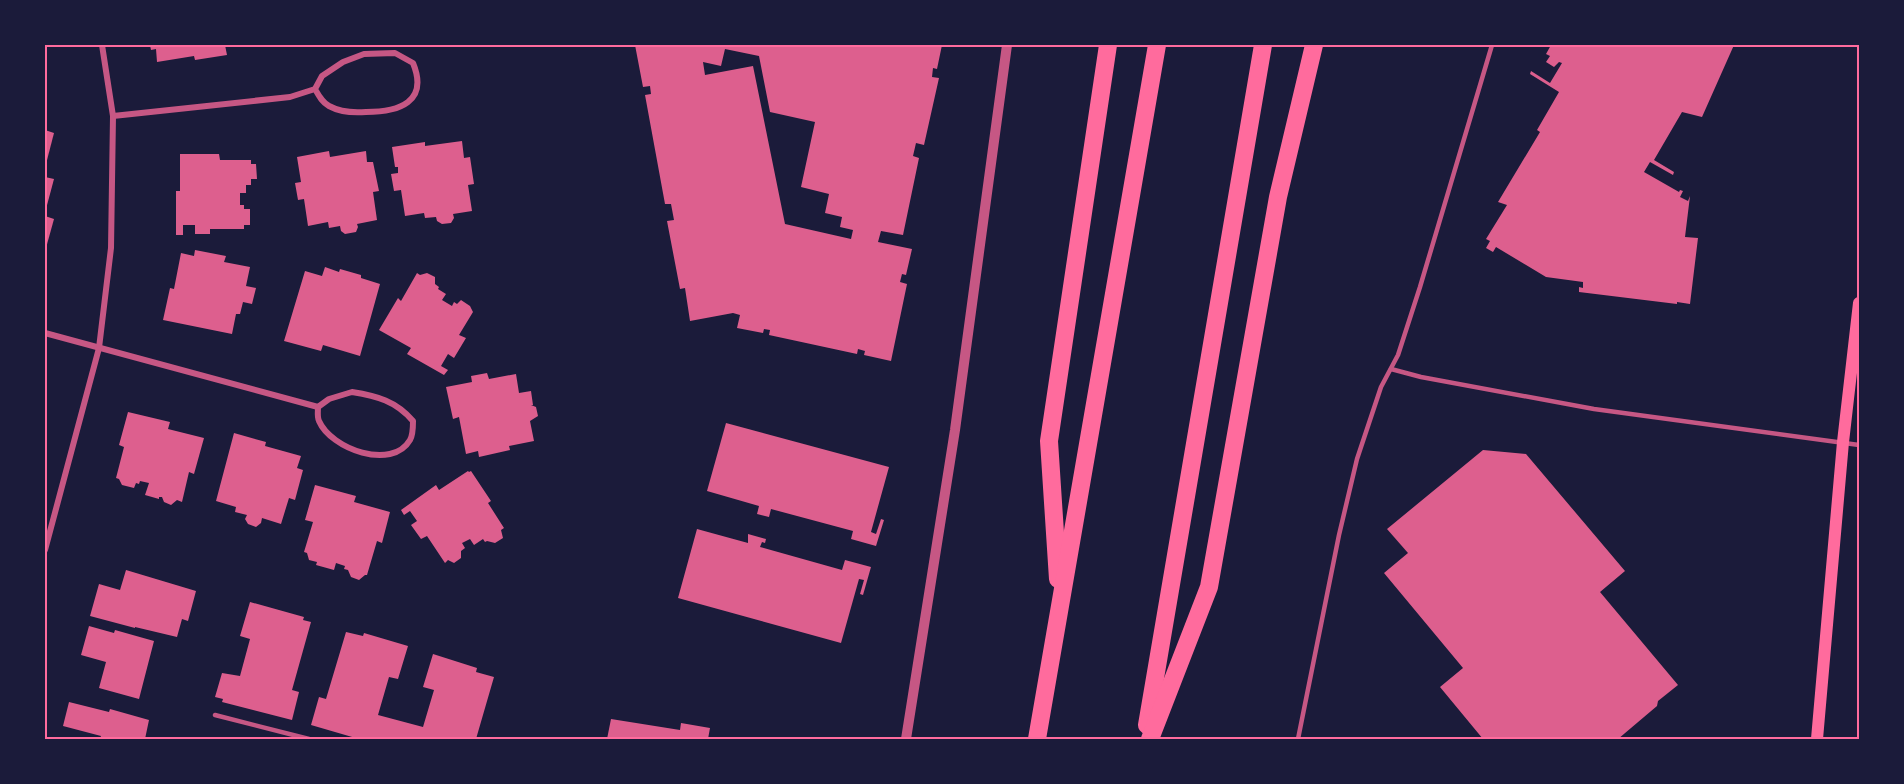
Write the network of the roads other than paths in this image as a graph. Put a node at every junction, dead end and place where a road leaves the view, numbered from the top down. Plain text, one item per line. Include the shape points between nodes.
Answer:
1 (102, 45) edge
2 (1007, 45) edge
3 (1108, 45) edge
4 (1157, 45) edge
5 (1263, 45) edge
6 (1314, 45) edge
7 (1492, 45) edge
8 (315, 88) junction
9 (113, 116) junction
10 (1859, 303) edge
11 (45, 333) edge
12 (99, 348) junction
13 (1391, 369) junction
14 (318, 407) junction
15 (1843, 442) junction
16 (1859, 445) edge
17 (45, 550) edge
18 (1060, 607) junction
19 (215, 715) dead end
20 (309, 739) edge
21 (906, 739) edge
22 (1037, 739) edge
23 (1145, 739) edge
24 (1150, 739) edge
25 (1298, 739) edge
26 (1817, 739) edge

1 - 9 street
2 - 21 street via 955,430
3 - 18 highway via 1049,441
4 - 18 highway
5 - 23 highway
6 - 24 highway via 1278,197 1209,587
7 - 13 lane via 1420,287
8 - 8 street via 320,98 334,108 380,112 402,107 415,95 419,76 413,63 395,53 364,54 322,76
8 - 9 street via 290,97
9 - 12 street via 111,248
10 - 15 main road
11 - 12 street
12 - 14 street
12 - 17 street
13 - 15 lane via 1594,409
13 - 25 lane via 1357,459
14 - 14 street via 318,420 326,430 356,451 387,456 400,452 411,438 413,421 404,410 380,397 352,392
15 - 16 lane
15 - 26 main road
18 - 22 highway
19 - 20 lane

